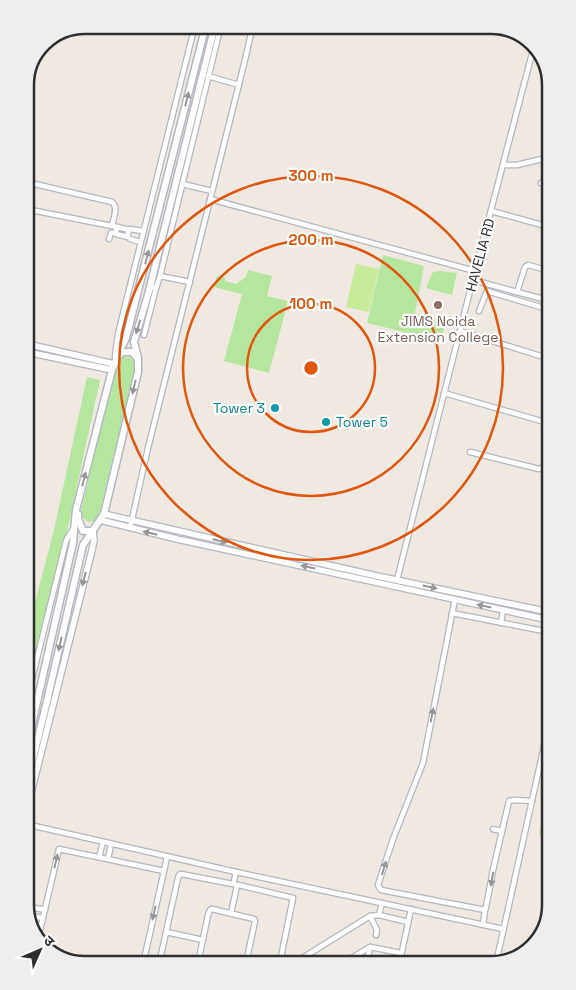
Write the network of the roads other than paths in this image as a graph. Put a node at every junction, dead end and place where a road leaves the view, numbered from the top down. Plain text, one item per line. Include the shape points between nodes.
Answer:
1 (193, 34) edge
2 (204, 34) edge
3 (213, 34) edge
4 (219, 34) edge
5 (251, 34) edge
6 (532, 54) edge
7 (208, 76) junction
8 (239, 85) junction
9 (542, 159) edge
10 (503, 165) junction
11 (34, 184) edge
12 (182, 184) junction
13 (212, 191) junction
14 (210, 199) junction
15 (34, 211) edge
16 (491, 211) junction
17 (542, 225) edge
18 (115, 229) junction
19 (129, 230) junction
20 (143, 231) junction
21 (128, 237) junction
22 (109, 238) dead end
23 (140, 242) junction
24 (542, 269) edge
25 (475, 271) junction
26 (160, 276) junction
27 (473, 280) junction
28 (130, 281) junction
29 (190, 282) junction
30 (140, 284) junction
31 (153, 287) junction
32 (517, 292) junction
33 (542, 299) edge
34 (542, 308) edge
35 (479, 310) dead end
36 (460, 331) junction
37 (144, 335) dead end
38 (34, 346) edge
39 (34, 353) edge
40 (542, 356) edge
41 (138, 359) junction
42 (114, 364) junction
43 (444, 394) junction
44 (542, 421) edge
45 (470, 452) dead end
46 (542, 468) edge
47 (78, 502) junction
48 (102, 517) junction
49 (132, 520) junction
50 (74, 526) junction
51 (130, 528) junction
52 (93, 531) junction
53 (377, 579) junction
54 (397, 580) junction
55 (455, 599) junction
56 (503, 610) junction
57 (542, 611) edge
58 (452, 613) junction
59 (542, 618) edge
60 (501, 623) junction
61 (542, 631) edge
62 (34, 672) edge
63 (34, 715) edge
64 (34, 755) edge
65 (542, 755) edge
66 (34, 781) edge
67 (532, 801) junction
68 (34, 826) edge
69 (493, 829) dead end
70 (502, 831) junction
71 (103, 842) junction
72 (111, 844) junction
73 (99, 857) junction
74 (167, 857) junction
75 (108, 859) junction
76 (164, 871) junction
77 (236, 872) junction
78 (245, 874) junction
79 (236, 884) junction
80 (243, 886) junction
81 (382, 903) junction
82 (34, 908) edge
83 (411, 909) junction
84 (45, 910) junction
85 (484, 910) junction
86 (232, 912) junction
87 (379, 915) junction
88 (370, 916) junction
89 (35, 917) edge
90 (43, 918) junction
91 (408, 922) junction
92 (41, 925) edge
93 (483, 925) junction
94 (504, 929) junction
95 (166, 932) junction
96 (376, 935) dead end
97 (203, 940) junction
98 (370, 947) junction
99 (401, 953) junction
100 (498, 955) edge
101 (145, 956) edge
102 (161, 956) edge
103 (200, 956) edge
104 (248, 956) edge
105 (281, 956) edge
106 (306, 956) edge
107 (355, 956) edge
108 (368, 956) edge
109 (401, 956) edge

1 - 20 street
30 -> 2 main road
3 - 31 main road
4 - 7 street
5 - 8 street
6 - 10 street, HAVELIA RD
7 - 8 street
7 - 12 street
8 - 13 street
9 - 10 street
10 - 16 street, HAVELIA RD
11 - 18 street via 112,202 116,207
12 - 13 street
12 - 26 street
13 - 14 street
14 - 25 street
14 - 29 street
15 - 18 street
16 - 17 street
16 - 25 street, HAVELIA RD
18 - 19 street
18 - 21 street via 116,234
18 - 22 street
19 - 20 street
19 - 21 street
20 - 23 street
21 - 23 street
23 - 28 street
24 - 32 street via 525,267
25 - 27 street, HAVELIA RD
26 - 29 street
26 - 31 street
27 - 32 street
27 - 36 street, HAVELIA RD
28 - 30 street
28 - 42 street
29 - 49 street
30 - 42 main road via 126,338
31 - 37 street
31 -> 41 main road via 134,342
32 - 33 street
34 - 35 street via 486,291
36 - 40 street
36 - 43 street, HAVELIA RD
38 - 42 street
39 - 42 street
41 - 42 main road via 132,352 122,352
41 -> 48 main road via 138,372
47 -> 42 main road
43 - 44 street
43 - 54 street, HAVELIA RD
45 - 46 street
47 - 50 main road
47 - 52 main road via 82,531
48 - 49 street
48 - 51 street
48 - 52 main road
49 - 51 street
49 -> 53 street
50 - 62 street via 66,541
50 - 63 main road via 73,543
53 -> 51 street
52 -> 64 main road via 83,545
52 -> 66 street via 92,550
53 - 54 street
53 - 55 street
54 -> 57 street
56 -> 55 street
55 - 58 street
56 - 59 street
56 - 60 street
58 - 60 street
85 -> 58 street via 381,890 378,886 423,763
60 - 61 street
65 - 67 street
67 - 70 street via 509,801
67 - 94 street
68 - 71 street
69 - 70 street
70 -> 85 street
71 - 72 street
71 - 73 street
72 - 74 street
72 - 75 street
73 - 75 street
84 -> 73 street via 59,849
74 - 76 street
74 - 77 street
75 - 76 street
76 -> 101 street
77 - 78 street
77 - 79 street
78 - 80 street
78 - 81 street
79 - 80 street
79 - 86 street
79 - 95 street via 180,875
80 - 105 street via 294,899
81 - 83 street
81 - 87 street
82 - 84 street
83 - 91 street
83 - 93 street
84 - 90 street
85 - 93 street
86 - 97 street via 210,910
86 - 104 street via 252,917 255,921
87 - 88 street
87 - 91 street
88 - 96 street
88 - 106 street
89 - 90 street
90 - 92 street
91 - 99 street
93 - 94 street
94 - 100 street
95 - 97 street
95 - 102 street
97 - 103 street
98 - 99 street
98 - 107 street
98 - 108 street
99 - 109 street

